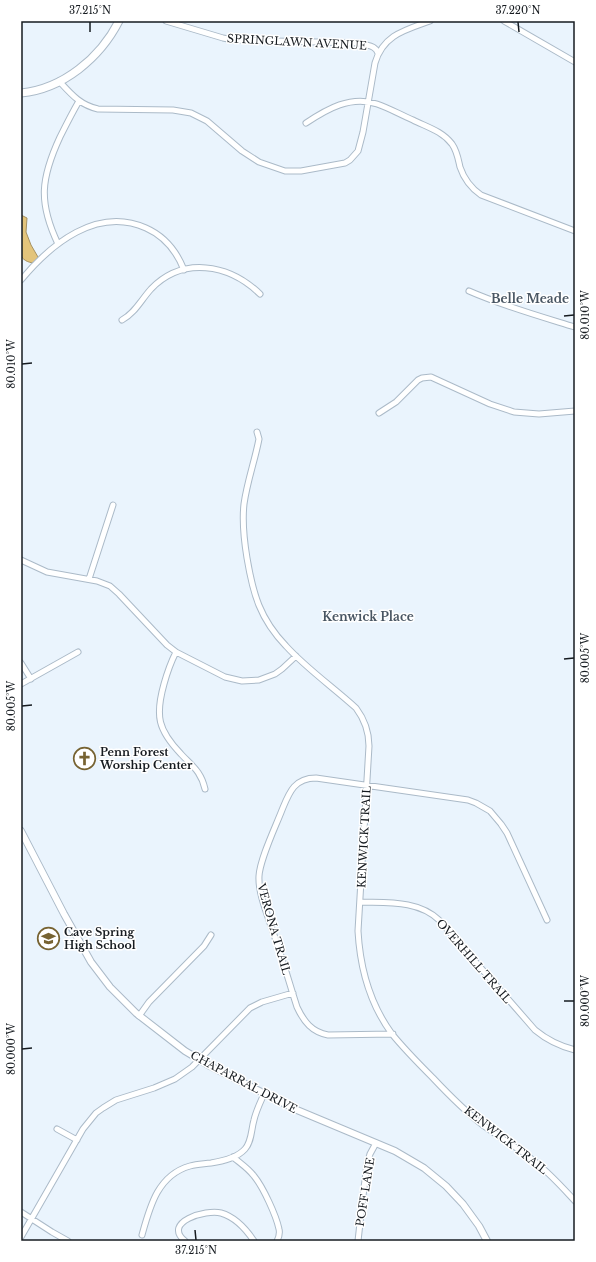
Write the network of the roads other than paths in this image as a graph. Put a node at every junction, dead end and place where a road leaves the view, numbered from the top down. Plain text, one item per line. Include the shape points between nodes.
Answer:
1 (119, 21) edge
2 (166, 21) edge
3 (430, 21) edge
4 (504, 21) edge
5 (378, 52) junction
6 (575, 62) edge
7 (59, 82) junction
8 (21, 93) edge
9 (79, 101) junction
10 (368, 102) junction
11 (306, 123) dead end
12 (575, 231) edge
13 (58, 244) junction
14 (184, 270) junction
15 (21, 280) edge
16 (469, 291) dead end
17 (260, 294) dead end
18 (122, 320) dead end
19 (575, 326) edge
20 (575, 411) edge
21 (378, 413) dead end
22 (257, 432) dead end
23 (113, 505) dead end
24 (21, 560) edge
25 (89, 579) junction
26 (78, 652) dead end
27 (176, 652) junction
28 (296, 656) junction
29 (21, 663) edge
30 (31, 679) junction
31 (21, 684) edge
32 (367, 785) junction
33 (205, 788) dead end
34 (21, 831) edge
35 (360, 902) junction
36 (547, 920) dead end
37 (211, 935) dead end
38 (293, 992) junction
39 (139, 1016) junction
40 (393, 1034) junction
41 (575, 1050) edge
42 (199, 1060) junction
43 (264, 1094) junction
44 (57, 1129) dead end
45 (77, 1140) junction
46 (376, 1143) junction
47 (233, 1157) junction
48 (575, 1201) edge
49 (21, 1212) edge
50 (31, 1219) junction
51 (142, 1235) dead end
52 (21, 1237) edge
53 (68, 1241) edge
54 (186, 1241) edge
55 (254, 1241) edge
56 (277, 1241) edge
57 (358, 1241) edge
58 (487, 1241) edge

1 - 7 main road via 107,41 92,58
2 - 5 street, SPRINGLAWN AVENUE via 233,40 360,43 374,46
3 - 5 street via 392,37
4 - 6 street
5 - 10 street
7 - 8 main road
7 - 9 street
9 - 10 street via 98,109 173,110 191,113 207,121 251,157 267,166 284,171 301,171 350,160 360,146
9 - 13 street via 52,156 45,182 47,214
10 - 11 street via 357,101 339,105
10 - 12 street via 383,106 443,135 456,150 466,181 481,196
13 - 14 street via 77,232 97,224 129,222 149,229 165,240
13 - 15 street
14 - 17 street via 203,267 220,270 238,277
14 - 18 street via 157,283 131,315
16 - 19 street
20 - 21 street via 539,414 514,412 431,377 418,380 396,402
22 - 28 street, KENWICK TRAIL via 259,439 247,486 243,515 244,543 250,579 256,600 269,624
23 - 25 street
24 - 25 street via 56,575
25 - 27 street via 103,583 116,591 166,645
26 - 30 street
27 - 28 street via 225,677 242,681 267,678
27 - 33 street via 170,662 159,699 160,721 169,740 195,768
28 - 32 street, KENWICK TRAIL via 356,708 364,720 369,746
29 - 30 street
30 - 31 street
32 - 35 street, KENWICK TRAIL
32 - 36 street, VERONA TRAIL via 468,800 490,811 507,833
32 - 38 street, VERONA TRAIL via 316,778 298,782 286,799 267,848 259,884
34 - 39 street, CHAPARRAL DRIVE via 91,962 110,987
35 - 40 street, KENWICK TRAIL via 359,946 365,975 374,1002
35 - 41 street, OVERHILL TRAIL via 409,905 430,912 440,920 535,1030 547,1040
37 - 39 street via 204,946 149,1002
38 - 40 street, VERONA TRAIL via 297,1008 306,1022 322,1034
38 - 42 street via 250,1008
39 - 42 street, CHAPARRAL DRIVE
40 - 48 street, KENWICK TRAIL via 414,1059 470,1114 530,1157
42 - 43 street, CHAPARRAL DRIVE
42 - 45 street via 182,1075 166,1084 121,1098 103,1108 89,1120
43 - 46 street, CHAPARRAL DRIVE
43 - 47 street via 254,1119 249,1142
44 - 45 street
45 - 50 street
46 - 57 street, POFF LANE via 367,1164
46 - 58 street, CHAPARRAL DRIVE via 424,1168 446,1186 472,1216
47 - 51 street via 192,1165 170,1176 155,1195
47 - 56 street via 254,1175 263,1190 279,1228
49 - 50 street
50 - 52 street
50 - 53 street
54 - 55 street via 179,1235 180,1225 202,1214 214,1212 234,1220

